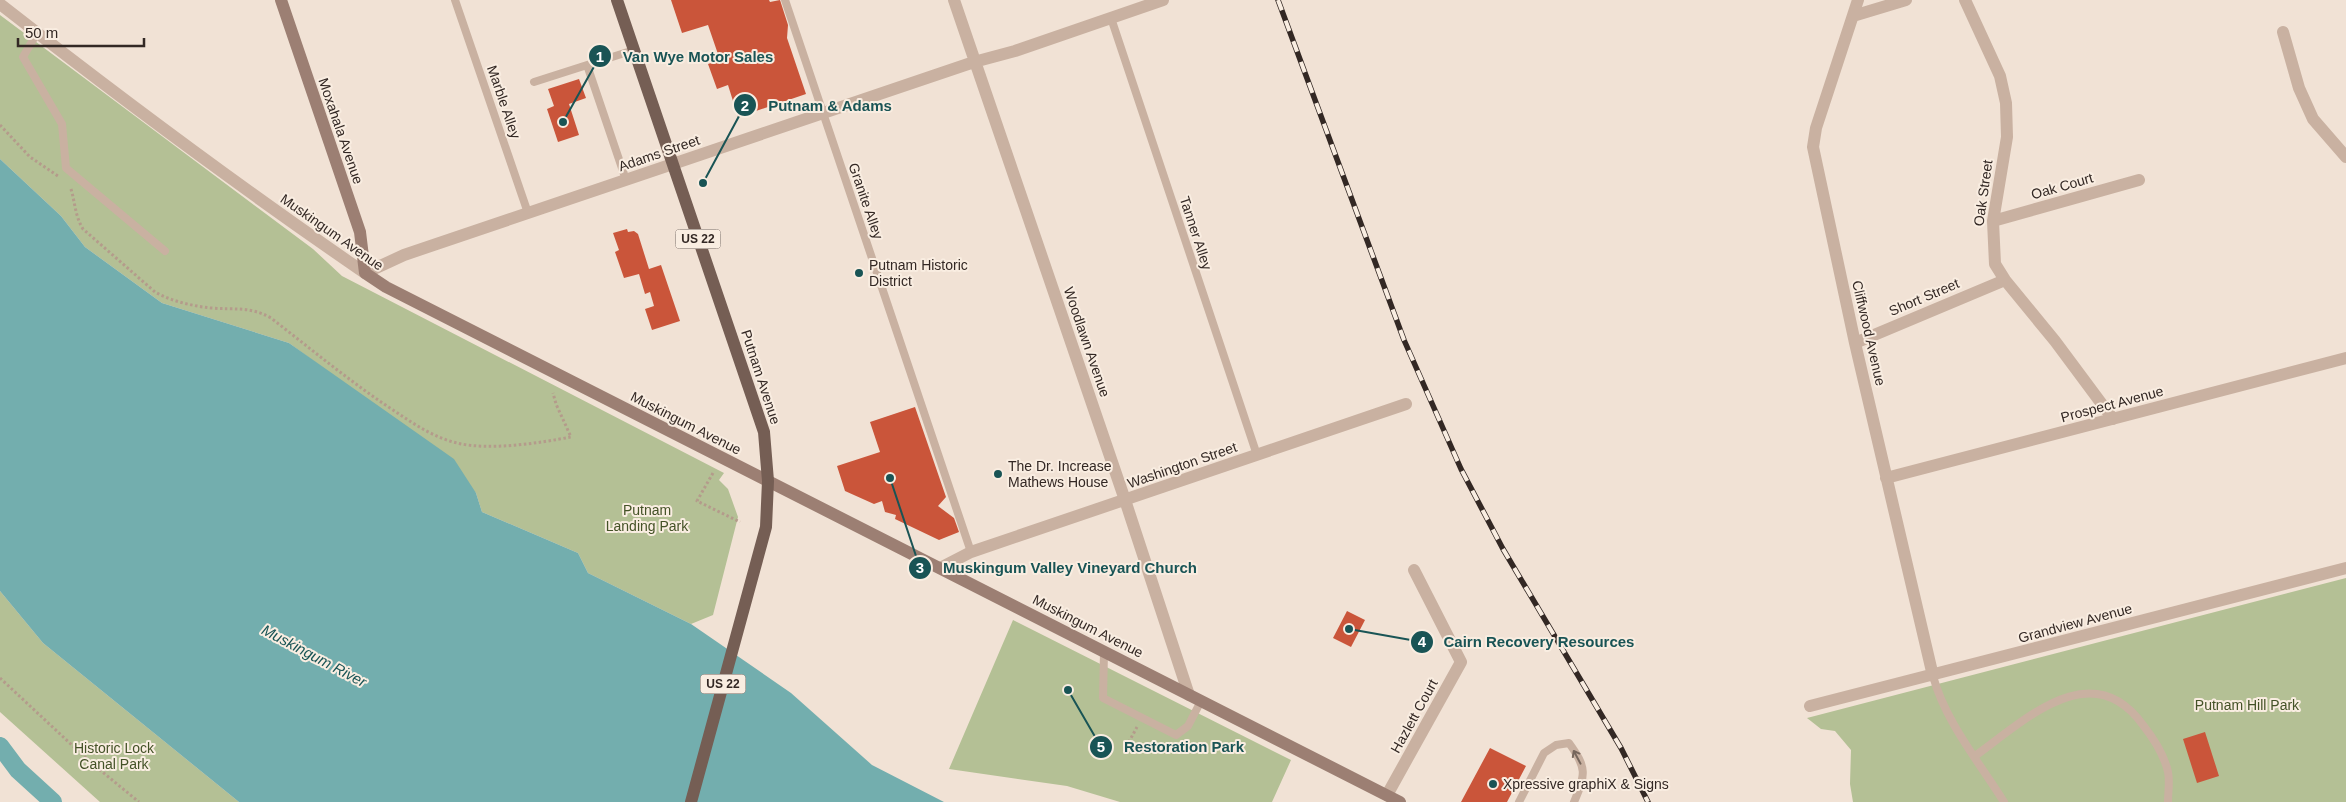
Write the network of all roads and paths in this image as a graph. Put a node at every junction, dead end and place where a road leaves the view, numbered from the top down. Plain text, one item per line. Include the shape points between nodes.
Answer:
1 (281, 0) edge
2 (455, 0) edge
3 (617, 0) edge
4 (785, 0) edge
5 (954, 0) edge
6 (1163, 0) edge
7 (1858, 0) edge
8 (1906, 0) edge
9 (1965, 0) edge
10 (0, 4) edge
11 (1853, 16) junction
12 (1111, 18) junction
13 (2283, 32) dead end
14 (37, 33) junction
15 (634, 50) junction
16 (974, 62) junction
17 (587, 65) junction
18 (534, 82) dead end
19 (823, 113) junction
20 (0, 125) edge
21 (2346, 157) edge
22 (673, 164) junction
23 (61, 178) dead end
24 (626, 180) junction
25 (2139, 180) dead end
26 (66, 183) dead end
27 (528, 213) junction
28 (1993, 221) junction
29 (165, 250) dead end
30 (365, 273) junction
31 (2005, 280) junction
32 (1855, 343) junction
33 (2346, 358) edge
34 (553, 393) dead end
35 (1406, 404) dead end
36 (2113, 419) junction
37 (1257, 455) junction
38 (712, 473) dead end
39 (1886, 478) junction
40 (768, 481) junction
41 (1125, 500) junction
42 (740, 522) dead end
43 (971, 552) junction
44 (940, 568) junction
45 (2346, 568) edge
46 (1414, 570) dead end
47 (1104, 652) junction
48 (1933, 676) junction
49 (0, 678) edge
50 (1189, 695) junction
51 (1201, 701) junction
52 (1810, 706) dead end
53 (1142, 718) junction
54 (1124, 751) dead end
55 (1975, 756) junction
56 (1387, 795) junction
57 (139, 802) edge
58 (691, 802) edge
59 (1400, 802) edge
60 (1519, 802) edge
61 (1574, 802) edge
62 (2004, 802) edge
63 (2168, 802) edge

1 - 30 street, Moxahala Avenue via 360,232
2 - 27 lane, Marble Alley
3 - 15 main road, Putnam Avenue / US 22
4 - 19 lane, Granite Alley
5 - 16 street, Woodlawn Avenue
6 - 12 street, Adams Street
7 - 11 street, Cliffwood Avenue
8 - 11 street
9 - 28 street, Oak Street via 2000,76 2006,103 2007,137
10 - 14 street, Muskingum Avenue
11 - 32 street, Cliffwood Avenue via 1816,128 1813,147
12 - 16 street, Adams Street
12 - 37 lane, Tanner Alley
13 - 21 street via 2299,88 2313,119
14 - 29 lane via 23,57 62,124 66,168
14 - 30 street, Muskingum Avenue via 297,227
15 - 17 lane
15 - 22 main road, Putnam Avenue / US 22
16 - 19 street, Adams Street
16 - 41 street, Woodlawn Avenue
17 - 18 lane
17 - 24 lane
19 - 22 street, Adams Street
19 - 43 lane, Granite Alley
20 - 23 path via 42,168
22 - 24 street, Adams Street
22 - 40 main road, Putnam Avenue / US 22 via 764,432
24 - 27 street, Adams Street
25 - 28 street, Oak Court
26 - 34 path via 83,229 155,292 163,297 202,306 258,310 344,377 440,438 484,445 571,436
27 - 30 street, Adams Street via 404,255
28 - 31 street, Oak Street via 1995,264
30 - 40 street, Muskingum Avenue
31 - 32 street, Short Street
31 - 36 street, Oak Street
32 - 39 street, Cliffwood Avenue
33 - 36 street, Prospect Avenue
35 - 37 street, Washington Street
36 - 39 street, Prospect Avenue
37 - 41 street, Washington Street
38 - 42 path via 697,501
39 - 48 street, Cliffwood Avenue
40 - 44 street, Muskingum Avenue
40 - 58 main road, Putnam Avenue / US 22 via 766,527
41 - 43 street, Washington Street
41 - 50 street, Woodlawn Avenue
43 - 44 street, Washington Street
44 - 47 street, Muskingum Avenue
45 - 48 street, Grandview Avenue
46 - 56 street, Hazlett Court via 1461,662
47 - 50 street, Muskingum Avenue
47 - 53 lane via 1103,698
48 - 52 street, Grandview Avenue
48 - 55 lane via 1942,702
49 - 57 path via 88,761
50 - 51 street, Muskingum Avenue
51 - 53 lane via 1188,726 1176,735
51 - 56 street, Muskingum Avenue
53 - 54 path
55 - 62 lane
55 - 63 lane via 2032,714 2060,698 2084,692 2110,696 2133,711 2156,743 2169,772
56 - 59 street, Muskingum Avenue
61 -> 60 lane via 1584,779 1581,759 1569,743 1556,745 1544,753

